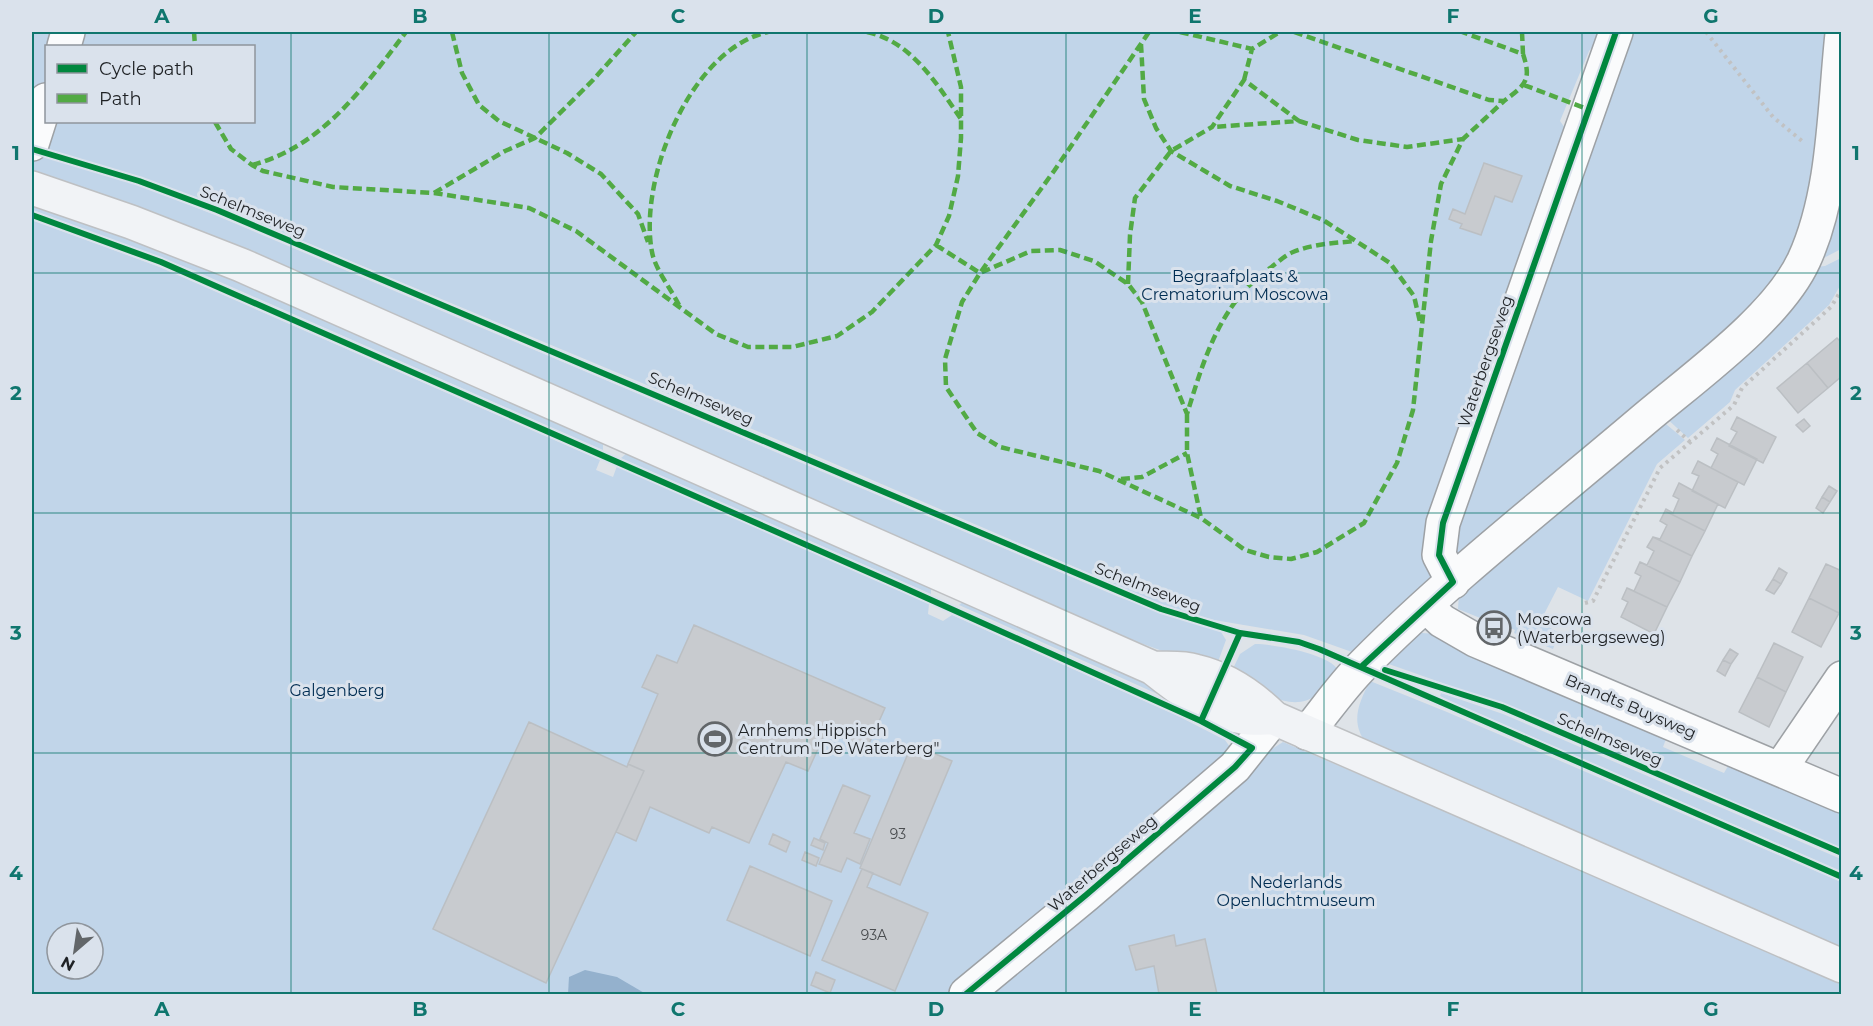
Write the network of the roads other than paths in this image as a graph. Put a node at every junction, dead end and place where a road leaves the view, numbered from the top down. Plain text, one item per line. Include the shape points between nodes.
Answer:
1 (1616, 32) edge
2 (1842, 34) edge
3 (45, 103) edge
4 (32, 144) edge
5 (1835, 166) edge
6 (32, 188) edge
7 (1453, 582) junction
8 (1426, 606) junction
9 (1842, 678) edge
10 (1275, 718) junction
11 (1307, 733) junction
12 (1780, 769) junction
13 (1842, 796) edge
14 (1842, 966) edge
15 (966, 994) edge

1 - 7 street, Waterbergseweg via 1443,523 1439,555
2 - 5 street
3 - 4 street
5 - 7 street via 1803,261 1770,307 1728,348
6 - 10 main road via 241,265 1153,668 1195,670 1252,697
7 - 8 street
8 - 11 street via 1361,667
8 - 12 street, Brandts Buysweg via 1442,621 1475,640
9 - 12 street
10 - 11 main road
10 - 15 street, Waterbergseweg via 1235,767
11 - 14 main road
12 - 13 street, Brandts Buysweg

